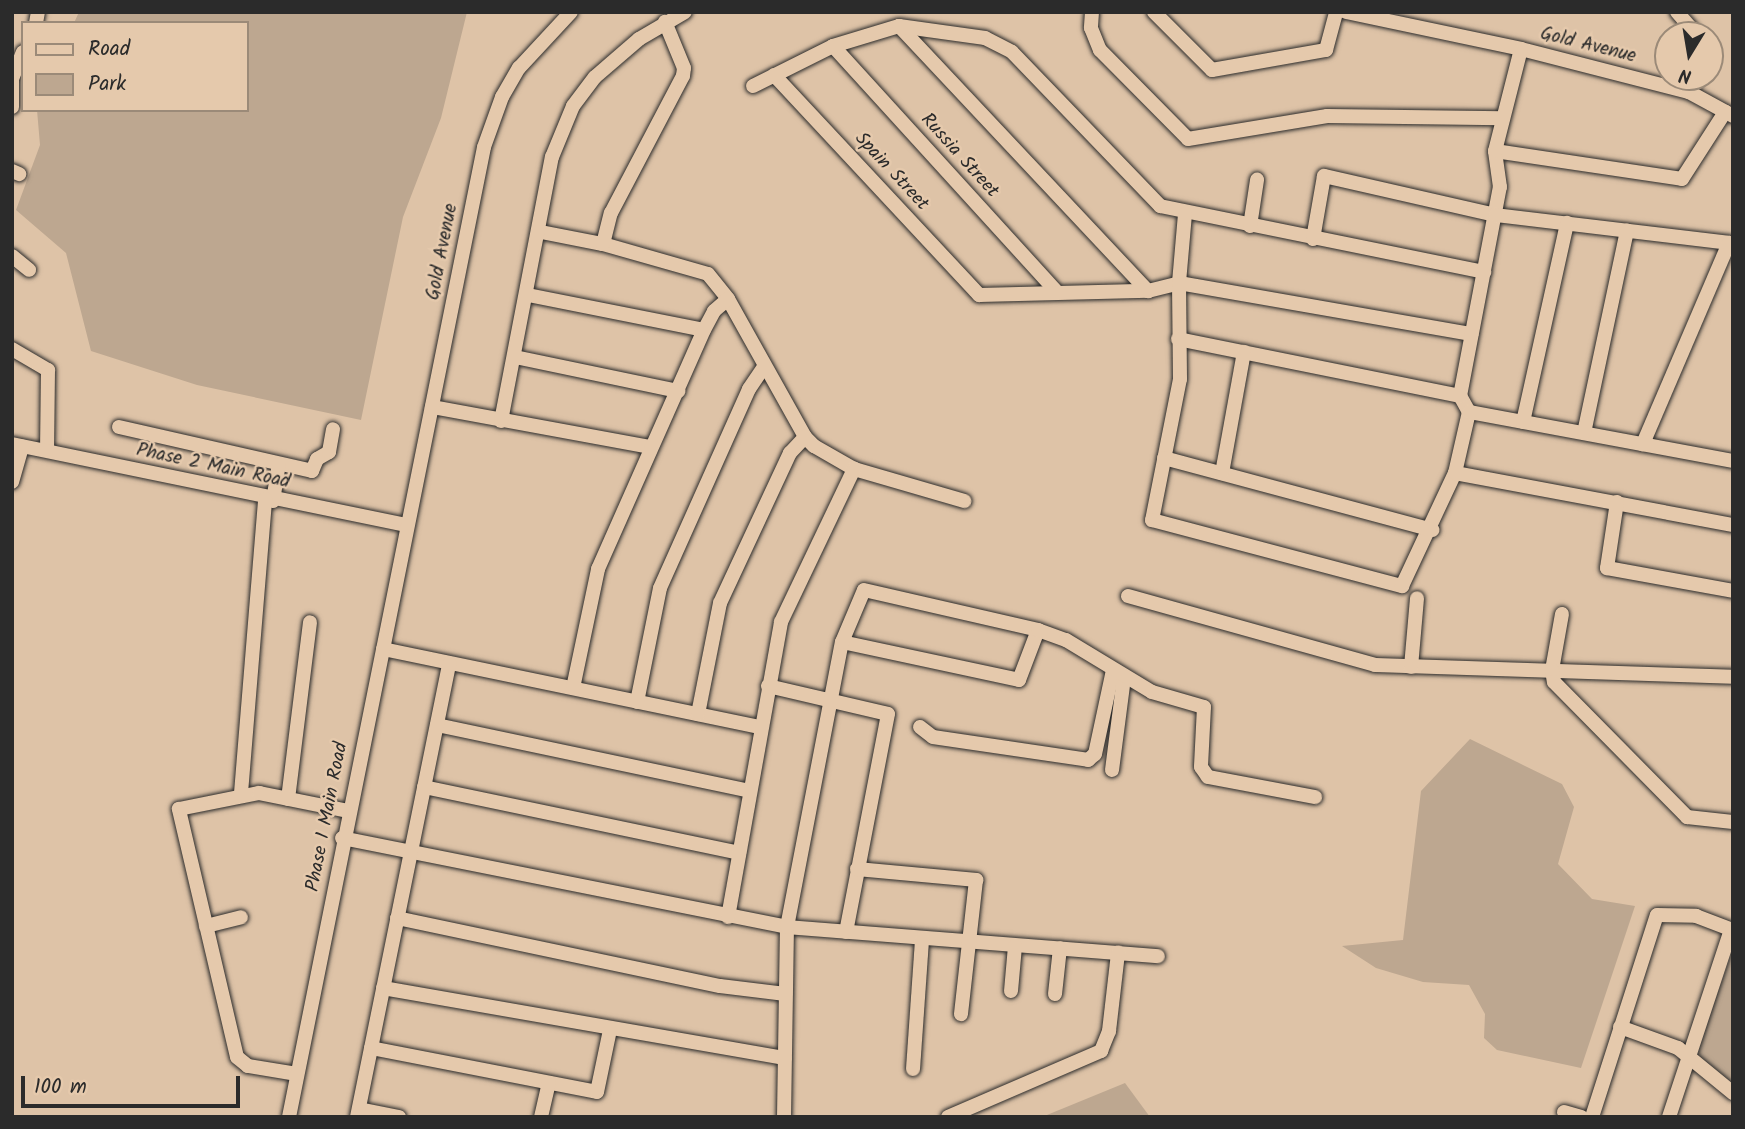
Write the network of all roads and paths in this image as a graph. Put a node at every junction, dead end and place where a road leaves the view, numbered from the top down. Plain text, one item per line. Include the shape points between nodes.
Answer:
1 (571, 12) edge
2 (685, 12) edge
3 (1092, 12) edge
4 (1154, 12) edge
5 (1336, 12) edge
6 (1346, 12) edge
7 (665, 22) junction
8 (899, 26) junction
9 (833, 46) junction
10 (1521, 49) junction
11 (18, 59) edge
12 (774, 75) junction
13 (12, 79) edge
14 (753, 86) dead end
15 (1689, 92) joint
16 (12, 107) edge
17 (1729, 114) edge
18 (1503, 118) junction
19 (1495, 150) junction
20 (1257, 180) dead end
21 (1185, 214) junction
22 (1494, 215) junction
23 (1567, 223) junction
24 (1250, 226) junction
25 (1627, 231) junction
26 (541, 232) junction
27 (1313, 239) junction
28 (603, 244) junction
29 (12, 256) edge
30 (29, 270) dead end
31 (1484, 272) junction
32 (1178, 282) junction
33 (1148, 291) junction
34 (1057, 292) junction
35 (528, 295) junction
36 (728, 299) junction
37 (704, 330) junction
38 (1472, 334) junction
39 (1178, 339) junction
40 (12, 349) edge
41 (1244, 352) junction
42 (515, 357) junction
43 (764, 367) junction
44 (678, 391) junction
45 (1460, 396) junction
46 (432, 407) junction
47 (1469, 412) junction
48 (501, 421) junction
49 (1523, 422) junction
50 (119, 427) dead end
51 (333, 429) dead end
52 (1584, 433) junction
53 (805, 437) junction
54 (1643, 444) junction
55 (17, 445) edge
56 (649, 447) junction
57 (47, 450) junction
58 (1164, 458) junction
59 (1733, 461) edge
60 (279, 464) junction
61 (854, 469) junction
62 (1222, 473) junction
63 (1455, 473) junction
64 (12, 482) edge
65 (269, 500) junction
66 (964, 501) dead end
67 (1617, 502) junction
68 (407, 525) junction
69 (1733, 525) edge
70 (1432, 530) junction
71 (1733, 591) edge
72 (1128, 596) dead end
73 (1417, 598) dead end
74 (1562, 614) dead end
75 (310, 622) dead end
76 (1038, 630) junction
77 (842, 642) junction
78 (383, 649) junction
79 (449, 663) junction
80 (1411, 667) junction
81 (1552, 670) junction
82 (1118, 674) junction
83 (1733, 677) edge
84 (768, 686) junction
85 (573, 688) junction
86 (831, 701) junction
87 (637, 702) junction
88 (698, 714) junction
89 (437, 725) junction
90 (760, 727) junction
91 (920, 727) dead end
92 (1112, 770) dead end
93 (424, 787) junction
94 (750, 791) junction
95 (241, 793) junction
96 (1315, 796) dead end
97 (288, 799) junction
98 (348, 811) junction
99 (1733, 822) edge
100 (342, 838) junction
101 (411, 852) junction
102 (739, 853) junction
103 (857, 869) junction
104 (241, 917) dead end
105 (729, 917) junction
106 (397, 918) junction
107 (206, 926) junction
108 (787, 927) junction
109 (1732, 930) edge
110 (846, 932) junction
111 (922, 939) junction
112 (968, 943) junction
113 (1015, 946) junction
114 (1060, 948) junction
115 (1118, 953) junction
116 (1158, 956) dead end
117 (383, 988) junction
118 (1011, 990) dead end
119 (786, 993) junction
120 (1055, 994) dead end
121 (961, 1014) dead end
122 (1620, 1027) junction
123 (610, 1030) junction
124 (371, 1048) junction
125 (1687, 1056) junction
126 (785, 1058) junction
127 (913, 1069) dead end
128 (297, 1074) junction
129 (549, 1083) junction
130 (1733, 1093) edge
131 (1564, 1112) dead end
132 (358, 1113) edge
133 (289, 1117) edge
134 (399, 1117) edge
135 (541, 1117) edge
136 (784, 1117) edge
137 (948, 1117) edge
138 (1581, 1117) edge
139 (1592, 1117) edge
140 (1669, 1117) edge

1 - 46 street, Gold Avenue via 519,68 502,97 484,146
2 - 7 street
3 - 18 street via 1091,28 1100,50 1188,139 1327,116
4 - 5 street via 1212,70 1326,50
6 - 10 street, Gold Avenue
7 - 26 street via 596,77 573,106 552,157
7 - 28 street via 683,76 611,213
8 - 9 street
8 - 21 street via 953,31 1001,44 1160,206
8 - 33 street
9 - 12 street
9 - 34 street, Russia Street
10 - 15 street, Gold Avenue
10 - 18 street
11 - 13 street
12 - 14 street
12 - 34 street, Spain Street via 979,295
13 - 16 street
15 - 17 street, Gold Avenue
17 - 19 street via 1682,179
18 - 19 street
19 - 22 street via 1500,187
20 - 24 street
21 - 24 street
21 - 32 street
22 - 23 street
22 - 27 street via 1324,176
22 - 31 street
23 - 25 street
23 - 49 street
24 - 27 street
25 - 52 street
25 - 54 street via 1729,243
26 - 28 street
26 - 35 street
27 - 31 street
28 - 36 street via 708,274
29 - 30 street
31 - 38 street
32 - 33 street
32 - 38 street
32 - 39 street
33 - 34 street
35 - 37 street
35 - 42 street
36 - 37 street via 713,311
36 - 43 street
37 - 44 street
38 - 45 street
39 - 41 street
39 - 58 street via 1180,379
40 - 57 street via 48,370
41 - 45 street
41 - 62 street
42 - 44 street
42 - 48 street
43 - 53 street
43 - 87 street via 749,389 660,588
44 - 56 street
45 - 47 street
46 - 48 street
46 - 68 street, Gold Avenue
47 - 49 street
47 - 63 street
48 - 56 street
49 - 52 street
50 - 60 street
51 - 60 street via 329,452 317,460 312,471
52 - 54 street
53 - 61 street
53 - 88 street via 790,453 720,603
54 - 59 street
55 - 57 street, Phase 2 Main Road
55 - 64 street
56 - 85 street via 598,569
57 - 65 street, Phase 2 Main Road
58 - 62 street
58 - 70 street via 1152,520 1271,553 1402,586
60 - 65 street
61 - 66 street
61 - 84 street via 781,622
62 - 70 street
63 - 67 street
63 - 70 street
65 - 68 street, Phase 2 Main Road
65 - 95 street
67 - 69 street
67 - 71 street via 1607,568
68 - 78 street, Phase 1 Main Road
72 - 80 street via 1375,665
73 - 80 street
74 - 81 street
75 - 97 street
76 - 77 street via 1019,680
76 - 77 street via 864,590
76 - 82 street via 1066,640
77 - 86 street
78 - 79 street
78 - 98 street, Phase 1 Main Road
79 - 85 street
79 - 89 street
80 - 81 street
81 - 83 street
81 - 99 street via 1563,692 1686,817
82 - 91 street via 1095,754 1088,760 933,737
82 - 92 street
82 - 96 street via 1204,707 1201,767 1208,777
84 - 86 street
84 - 90 street
85 - 87 street
86 - 103 street via 888,714
86 - 108 street
87 - 88 street
88 - 90 street
89 - 93 street
89 - 94 street
90 - 94 street
93 - 101 street
93 - 102 street
94 - 102 street
95 - 97 street
95 - 107 street via 179,809
97 - 98 street
98 - 100 street, Phase 1 Main Road
100 - 101 street
100 - 128 street, Phase 1 Main Road
101 - 105 street
101 - 106 street
102 - 105 street
103 - 110 street
103 - 112 street via 976,880
104 - 107 street
105 - 108 street
106 - 117 street
106 - 119 street via 720,986
107 - 128 street via 237,1057 248,1066
108 - 110 street
108 - 119 street
109 - 122 street via 1696,916 1657,915
109 - 125 street
110 - 111 street
111 - 112 street
111 - 127 street
112 - 113 street
112 - 121 street
113 - 114 street
113 - 118 street
114 - 115 street
114 - 120 street
115 - 116 street
115 - 137 street via 1109,1031 1101,1051
117 - 123 street
117 - 124 street
119 - 126 street
122 - 125 street via 1671,1044
122 - 139 street
123 - 126 street
123 - 129 street via 597,1092
124 - 129 street
124 - 132 street
125 - 130 street
125 - 140 street
126 - 136 street
128 - 133 street, Phase 1 Main Road
129 - 135 street
131 - 138 street
132 - 134 street

